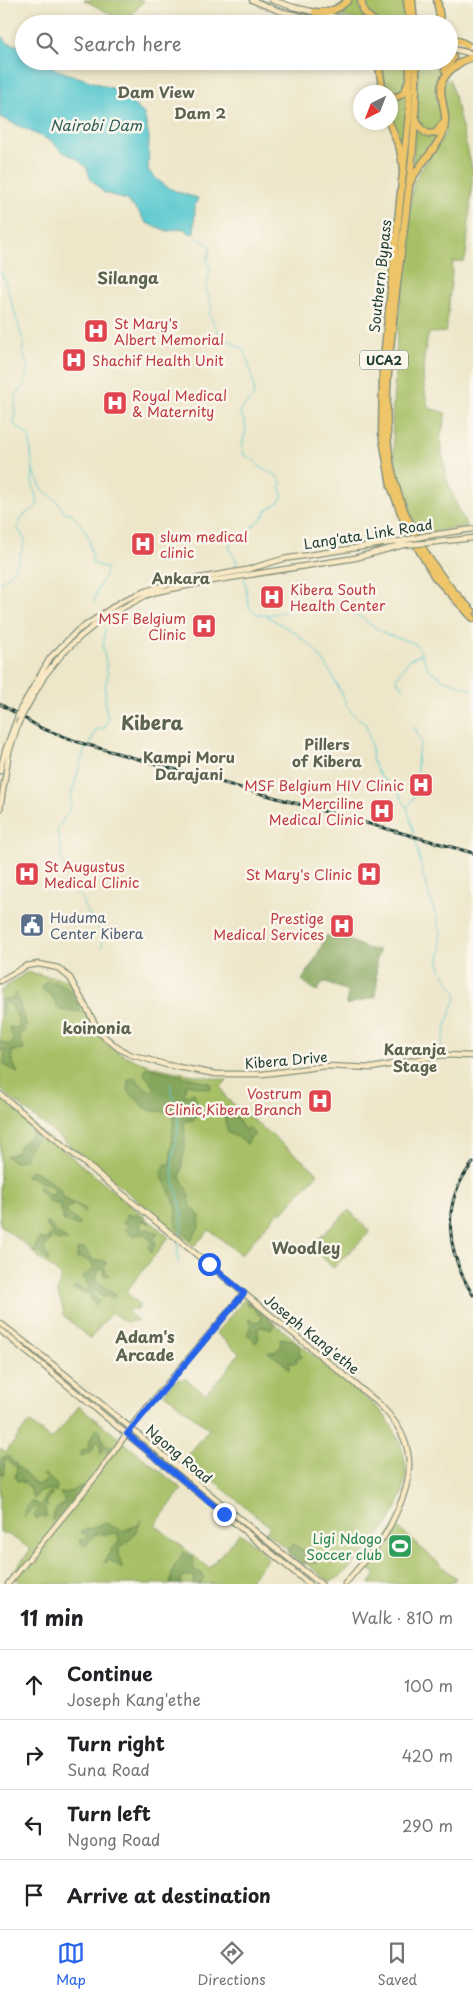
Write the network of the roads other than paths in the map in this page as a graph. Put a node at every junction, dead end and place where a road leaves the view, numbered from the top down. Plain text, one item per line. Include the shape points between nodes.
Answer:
1 (252, 0) edge
2 (272, 0) edge
3 (348, 0) edge
4 (361, 0) edge
5 (412, 0) edge
6 (437, 0) edge
7 (407, 2) edge
8 (315, 12) junction
9 (296, 15) edge
10 (328, 15) edge
11 (367, 15) edge
12 (409, 15) edge
13 (413, 15) edge
14 (440, 15) edge
15 (458, 40) edge
16 (470, 46) edge
17 (458, 52) edge
18 (473, 56) edge
19 (458, 64) edge
20 (378, 70) edge
21 (379, 70) edge
22 (410, 70) edge
23 (416, 70) edge
24 (446, 70) edge
25 (452, 70) edge
26 (410, 77) junction
27 (379, 85) edge
28 (382, 85) edge
29 (398, 97) edge
30 (415, 114) junction
31 (392, 130) edge
32 (405, 189) junction
33 (473, 529) edge
34 (473, 538) edge
35 (402, 543) junction
36 (316, 553) junction
37 (329, 561) junction
38 (246, 573) junction
39 (473, 612) edge
40 (473, 618) edge
41 (85, 627) junction
42 (22, 711) junction
43 (17, 720) junction
44 (0, 771) edge
45 (0, 809) edge
46 (0, 981) edge
47 (473, 1056) edge
48 (0, 1094) edge
49 (244, 1293) junction
50 (0, 1323) edge
51 (0, 1330) edge
52 (131, 1428) junction
53 (127, 1434) junction
54 (345, 1583) edge
55 (8, 1584) edge
56 (309, 1584) edge
57 (321, 1584) edge

1 - 9 main road
2 - 8 main road
3 - 8 highway via 331,12
4 - 11 highway
5 - 13 highway
6 - 14 highway
7 - 12 highway
8 - 10 main road
15 - 16 highway
17 - 18 main road
18 - 19 highway
20 - 27 highway
21 - 28 highway
22 - 26 highway, Southern Bypass / UCA2
23 - 30 highway, Southern Bypass / UCA2
24 - 30 highway via 437,87 441,127 433,134 425,133
25 - 32 highway via 442,79 444,130
26 - 29 highway via 404,93
26 - 32 highway, Southern Bypass / UCA2
30 - 32 highway, Southern Bypass / UCA2
31 - 32 highway via 401,155
32 - 39 highway, Southern Bypass / UCA2 via 387,384 389,454 396,487 420,544 438,573
32 - 40 highway, Southern Bypass / UCA2 via 383,368 385,456 394,494 417,549 435,576
33 - 35 main road, Lang'ata Link Road, bridge
34 - 35 main road, Lang'ata Link Road, bridge
35 - 36 main road, Lang'ata Link Road
35 - 37 main road, Lang'ata Link Road via 355,558
36 - 37 main road via 296,559 296,565
36 - 38 main road, Lang'ata Link Road via 266,564
37 - 38 main road, Lang'ata Link Road
38 - 41 main road via 171,583 143,592 122,601
41 - 42 main road via 81,636 45,675
41 - 42 main road via 50,658
42 - 43 main road, bridge
42 - 43 main road, bridge
43 - 44 main road
43 - 45 main road
46 - 47 main road, Kibera Drive via 26,966 40,964 58,968 70,978 100,1033 118,1048 167,1065 216,1074 263,1074 321,1066 372,1068 442,1055
48 - 49 main road, Joseph Kang'ethe
49 - 52 main road
49 - 54 main road, Joseph Kang'ethe via 377,1402 393,1417 407,1443 409,1470 406,1492 387,1532
50 - 52 main road, Ngong Road
51 - 53 main road, Ngong Road
52 - 53 main road
52 - 57 main road, Ngong Road
53 - 55 main road
53 - 56 main road, Ngong Road

